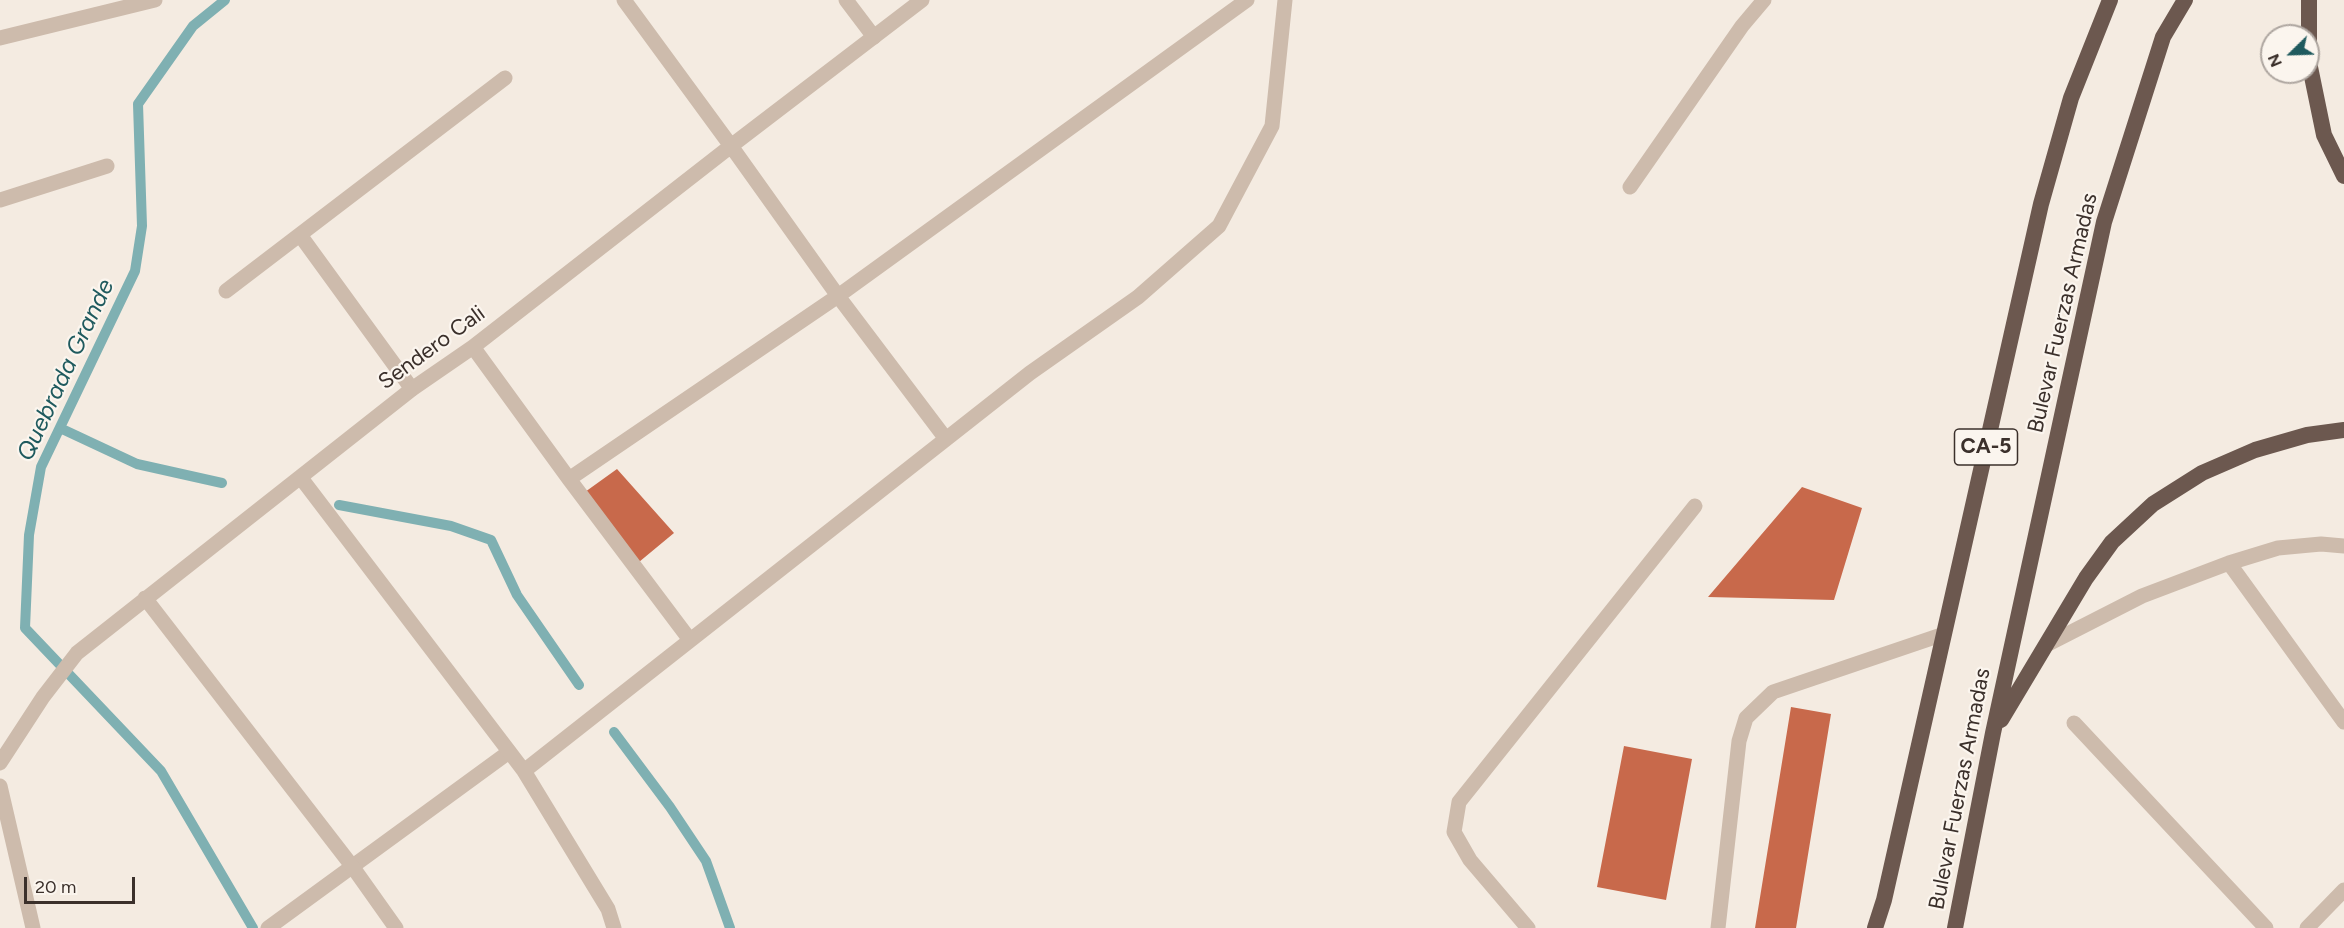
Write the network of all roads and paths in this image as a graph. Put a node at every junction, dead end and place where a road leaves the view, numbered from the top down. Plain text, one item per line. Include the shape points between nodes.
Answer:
1 (155, 0) edge
2 (624, 0) edge
3 (846, 0) edge
4 (922, 0) edge
5 (1247, 0) edge
6 (1285, 0) edge
7 (1764, 0) edge
8 (2110, 0) edge
9 (2185, 0) edge
10 (2309, 0) edge
11 (874, 37) junction
12 (0, 38) edge
13 (505, 78) dead end
14 (731, 146) junction
15 (107, 166) dead end
16 (2344, 176) edge
17 (1630, 187) dead end
18 (0, 200) edge
19 (300, 235) junction
20 (226, 291) dead end
21 (838, 296) junction
22 (473, 347) junction
23 (412, 389) junction
24 (2344, 430) edge
25 (946, 439) junction
26 (302, 478) junction
27 (569, 479) junction
28 (1695, 506) dead end
29 (2344, 546) edge
30 (2229, 562) junction
31 (145, 598) junction
32 (1944, 634) junction
33 (690, 640) junction
34 (2046, 645) junction
35 (2344, 722) edge
36 (2074, 723) dead end
37 (1993, 733) junction
38 (509, 752) junction
39 (0, 763) edge
40 (524, 771) junction
41 (0, 786) edge
42 (352, 866) junction
43 (2344, 890) edge
44 (268, 927) edge
45 (33, 928) edge
46 (396, 928) edge
47 (614, 928) edge
48 (1528, 928) edge
49 (1718, 928) edge
50 (1875, 928) edge
51 (1955, 928) edge
52 (2266, 928) edge
53 (2307, 928) edge

1 - 12 street
2 - 14 street
3 - 11 street
4 - 11 street, Sendero Cali
5 - 21 street
6 - 25 street via 1272,126 1219,226 1137,297
7 - 17 street
8 - 32 highway, Bulevar Fuerzas Armadas / CA-5 via 2071,98 2041,204
9 - 37 highway, Bulevar Fuerzas Armadas / CA-5 via 2163,37 2104,222
10 - 16 highway via 2309,62 2324,135
11 - 14 street, Sendero Cali
13 - 19 street
14 - 21 street
14 - 22 street, Sendero Cali
15 - 18 street
19 - 20 street
19 - 23 street
21 - 25 street
21 - 27 street
22 - 23 street, Sendero Cali
22 - 27 street
23 - 26 street, Sendero Cali
24 - 34 highway via 2307,435 2255,450 2202,473 2153,504 2112,542
25 - 33 street
26 - 31 street, Sendero Cali
26 - 38 street
27 - 33 street
28 - 48 street via 1459,802 1454,832 1470,860
29 - 30 street via 2278,548
30 - 34 street via 2142,597
30 - 35 street
31 - 39 street, Sendero Cali via 77,653
31 - 42 street
32 - 49 street via 1773,692 1746,717 1739,741
32 - 50 highway, Bulevar Fuerzas Armadas / CA-5
33 - 40 street
34 - 37 highway
36 - 52 street
37 - 51 highway, Bulevar Fuerzas Armadas / CA-5
38 - 40 street
38 - 42 street
40 - 47 street via 608,909
41 - 45 street
42 - 44 street
42 - 46 street
43 - 53 street

